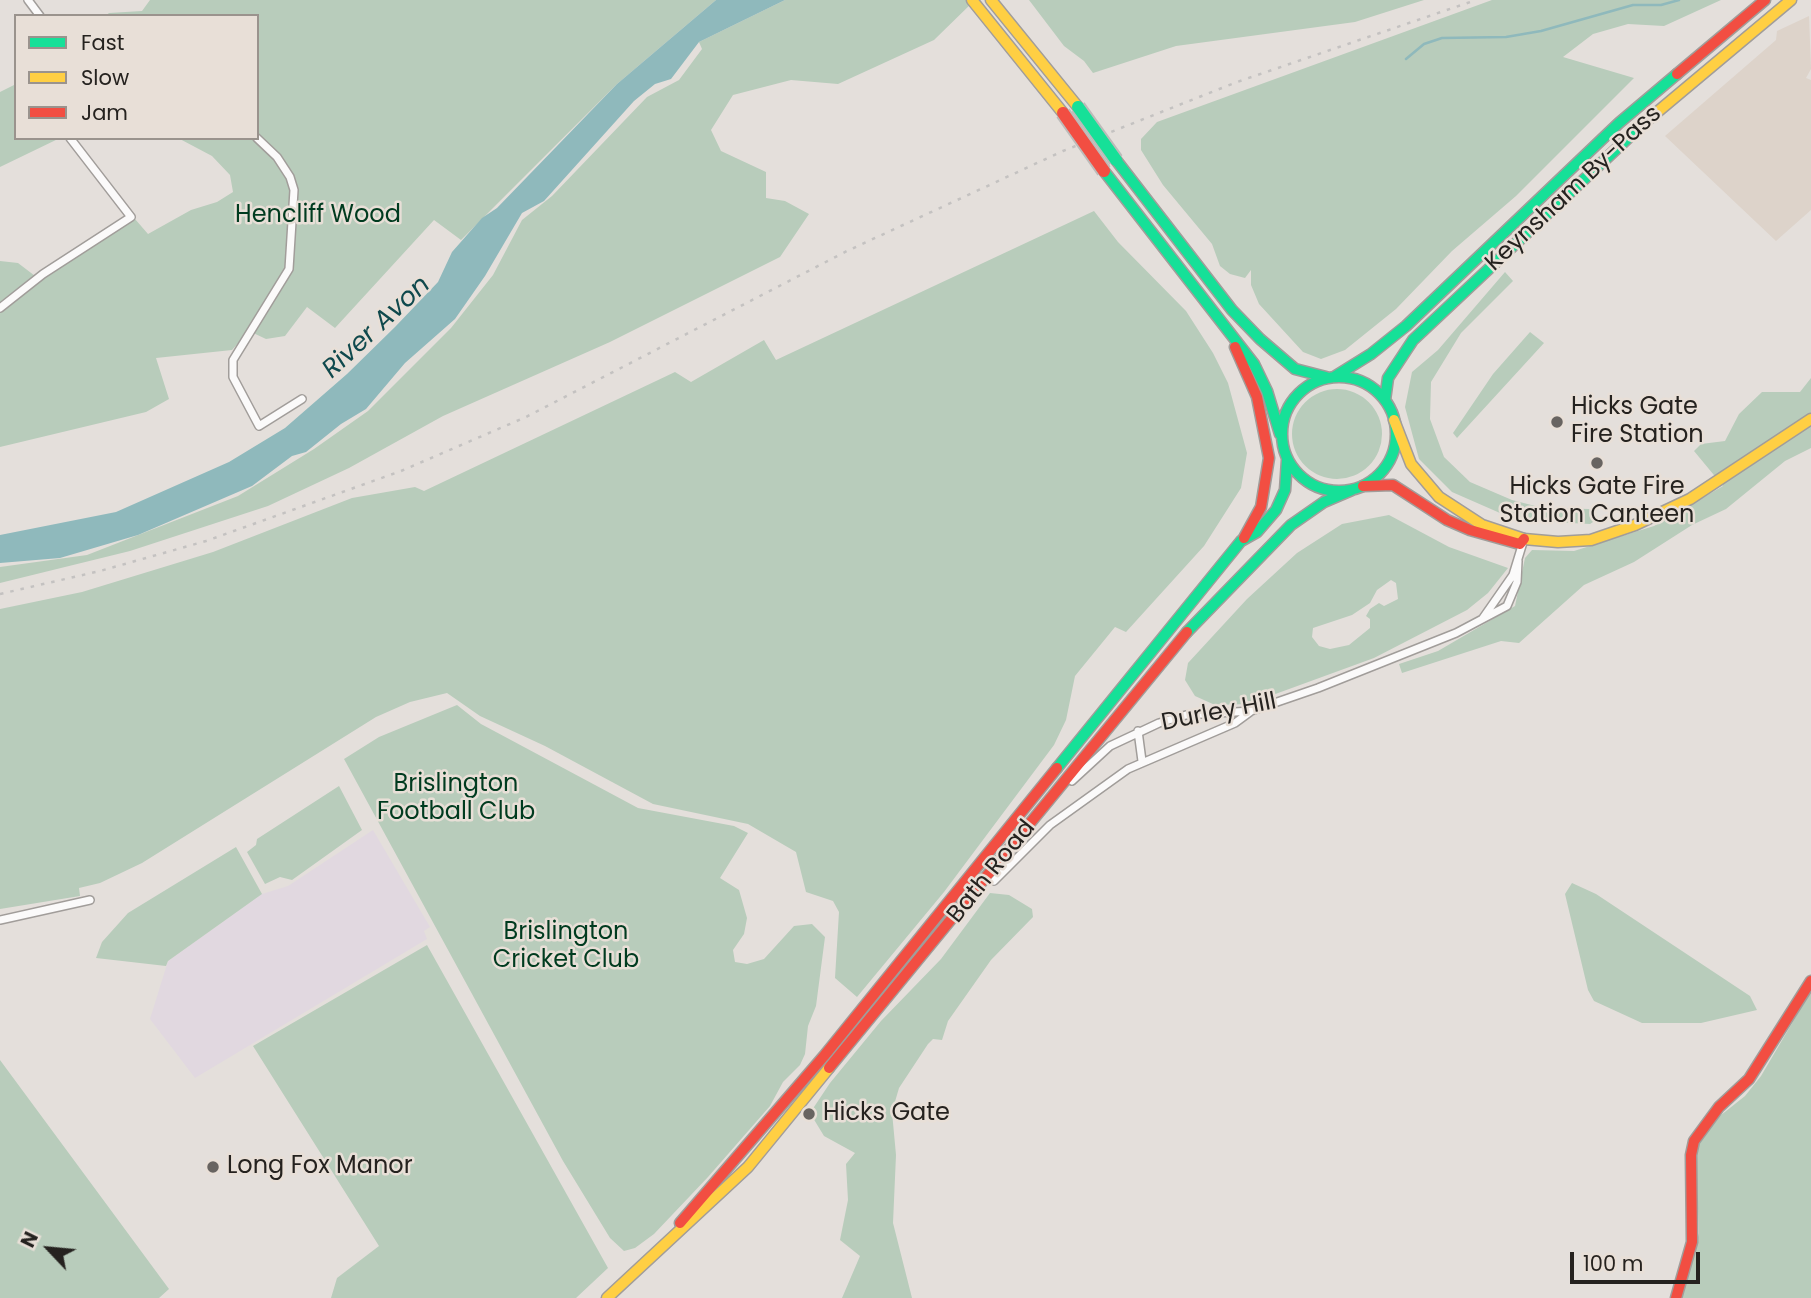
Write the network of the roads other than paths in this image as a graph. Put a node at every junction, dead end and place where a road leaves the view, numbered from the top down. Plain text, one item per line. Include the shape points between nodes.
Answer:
1 (972, 0) edge
2 (1765, 0) edge
3 (1791, 0) edge
4 (993, 1) edge
5 (72, 140) edge
6 (259, 140) edge
7 (1194, 284) junction
8 (0, 308) edge
9 (1331, 377) junction
10 (302, 399) dead end
11 (1385, 400) junction
12 (1811, 419) edge
13 (1394, 420) junction
14 (1281, 438) junction
15 (1287, 460) junction
16 (1358, 488) junction
17 (1524, 539) junction
18 (1241, 541) junction
19 (1518, 561) junction
20 (1483, 618) junction
21 (1251, 711) junction
22 (1138, 731) junction
23 (1142, 761) junction
24 (1049, 803) junction
25 (995, 881) dead end
26 (90, 900) dead end
27 (0, 920) edge
28 (1811, 981) edge
29 (824, 1056) junction
30 (834, 1065) junction
31 (641, 1266) junction
32 (607, 1298) edge
33 (1676, 1298) edge

1 - 7 main road, bridge
2 - 9 main road, Keynsham By-Pass via 1619,123 1406,326 1371,355
3 - 11 main road, Keynsham By-Pass via 1629,135 1413,340 1391,371
4 - 9 main road, bridge via 1232,310 1295,369
5 - 8 street via 131,217
6 - 10 street via 277,157 294,190 289,269 233,360 233,377 259,426
7 - 14 main road via 1254,364
7 - 18 main road via 1240,357 1264,419 1268,477 1261,507
9 - 11 main road via 1364,383
9 - 14 main road via 1308,387 1291,403
11 - 13 main road
12 - 17 main road via 1690,499 1635,525 1591,540
13 - 16 main road via 1391,457 1380,474
13 - 17 main road via 1411,464 1439,496 1482,525
14 - 15 main road
15 - 16 main road via 1313,486 1331,491
15 - 18 main road, Bath Road via 1282,501 1257,532
16 - 17 main road via 1393,485 1470,530 1520,544
16 - 24 main road, Bath Road via 1314,508 1272,543 1179,640
17 - 19 street, Durley Hill
18 - 29 main road, Bath Road
19 - 20 street, Durley Hill
19 - 20 street, Durley Hill via 1517,582 1507,606
20 - 21 street, Durley Hill via 1456,633
21 - 22 street, Durley Hill via 1186,715
21 - 23 street via 1235,723
22 - 23 street
22 - 24 street, Durley Hill via 1110,746
23 - 25 street via 1050,825
24 - 30 main road, Bath Road
26 - 27 street
28 - 33 main road via 1749,1079 1719,1107 1694,1141 1692,1242
29 - 30 main road
29 - 31 main road, Bath Road
30 - 31 main road, Bath Road via 748,1167
31 - 32 main road, Bath Road

